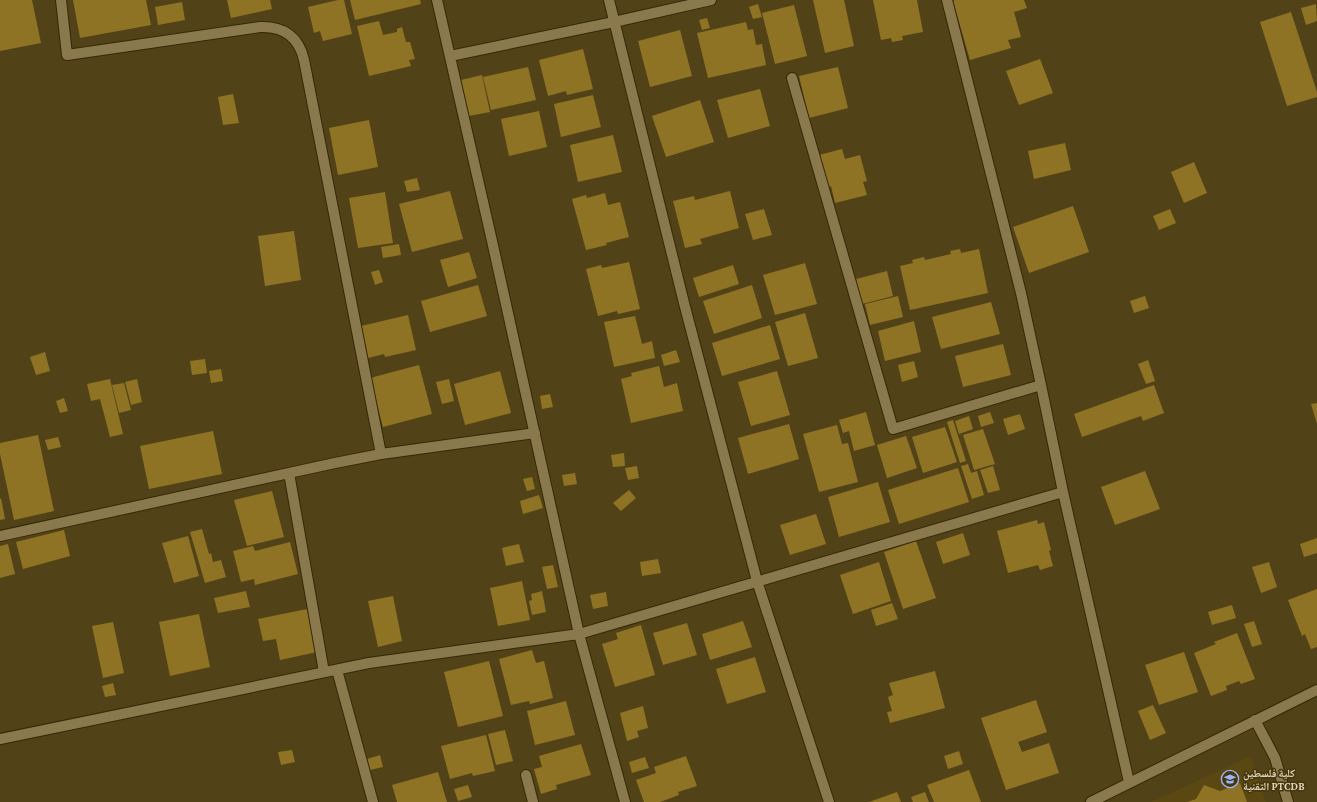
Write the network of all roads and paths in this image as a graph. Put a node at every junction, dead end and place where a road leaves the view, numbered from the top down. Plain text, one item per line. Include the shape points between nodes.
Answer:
1 (61, 0) edge
2 (437, 0) edge
3 (609, 0) edge
4 (711, 0) edge
5 (947, 0) edge
6 (614, 22) junction
7 (450, 56) junction
8 (792, 78) dead end
9 (1041, 385) junction
10 (535, 433) junction
11 (381, 454) junction
12 (289, 473) junction
13 (1063, 492) junction
14 (0, 536) edge
15 (756, 581) junction
16 (578, 634) junction
17 (337, 670) junction
18 (324, 672) junction
19 (1317, 690) edge
20 (1255, 720) junction
21 (0, 739) edge
22 (526, 775) dead end
23 (1129, 782) junction
24 (373, 802) edge
25 (533, 802) edge
26 (625, 802) edge
27 (829, 802) edge
28 (1091, 802) edge
29 (1288, 802) edge

1 - 11 street via 67,55 270,26 283,30 299,45
2 - 7 street
3 - 6 street
4 - 6 street
5 - 9 street via 1021,293
6 - 7 street
6 - 15 street
7 - 10 street
8 - 9 street via 893,429
9 - 13 street
10 - 11 street
10 - 16 street
11 - 12 street
12 - 14 street
12 - 18 street
13 - 15 street
13 - 23 street
15 - 16 street
15 - 27 street
16 - 17 street via 369,663
16 - 26 street
17 - 18 street
17 - 24 street
18 - 21 street
19 - 20 street
20 - 23 street
20 - 29 street via 1275,758
22 - 25 street
23 - 28 street

